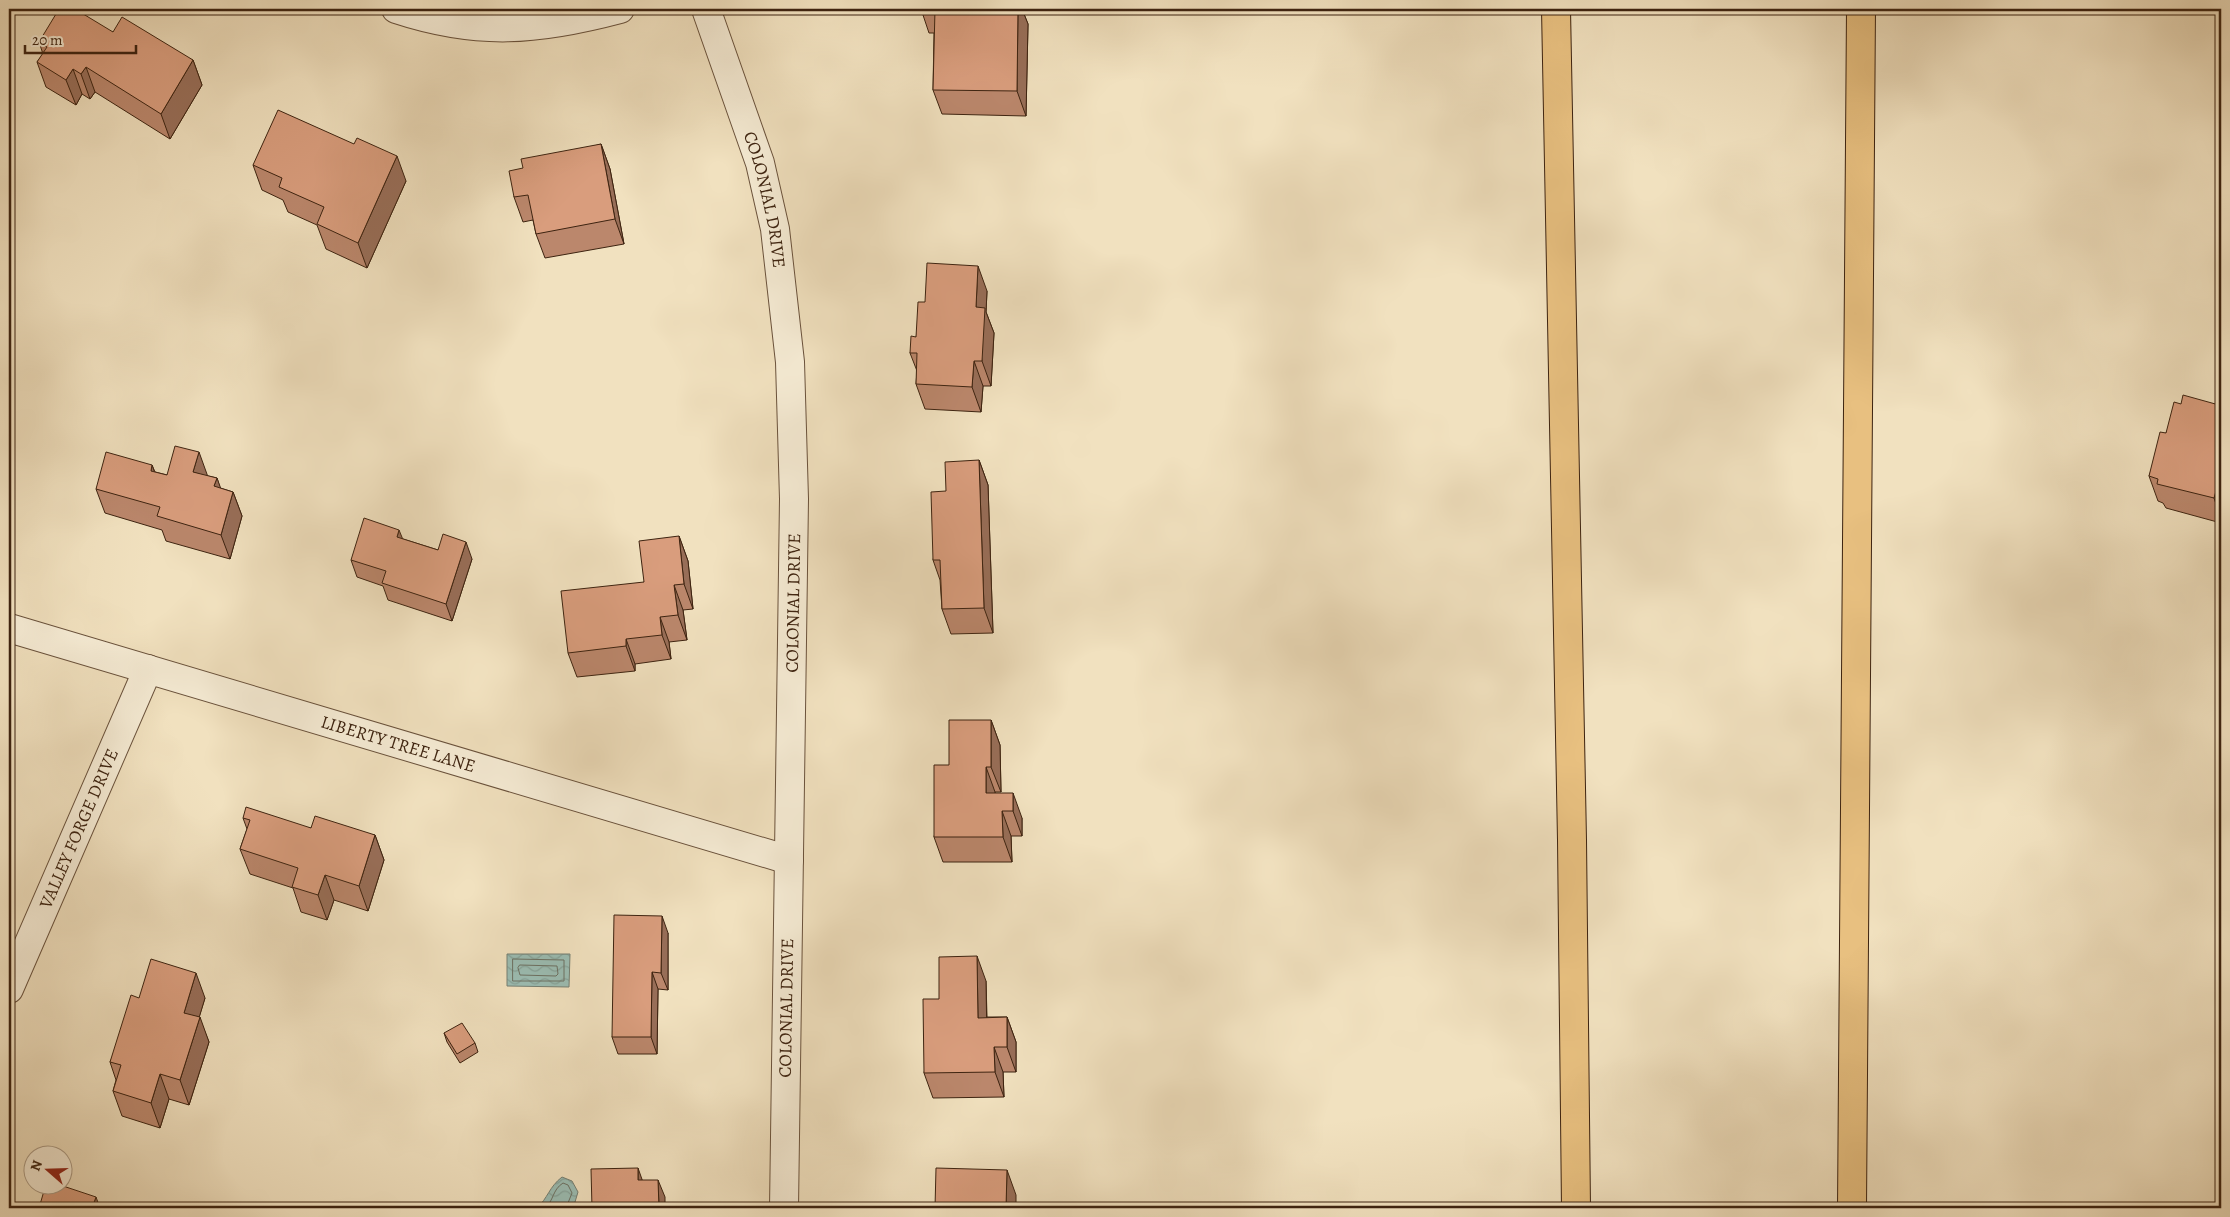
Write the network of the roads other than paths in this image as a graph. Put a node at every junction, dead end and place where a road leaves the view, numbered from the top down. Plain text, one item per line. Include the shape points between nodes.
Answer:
1 (396, 9) edge
2 (620, 9) edge
3 (706, 9) edge
4 (1556, 9) edge
5 (1861, 9) edge
6 (9, 628) edge
7 (148, 669) junction
8 (788, 860) junction
9 (9, 989) edge
10 (784, 1208) edge
11 (1576, 1208) edge
12 (1852, 1208) edge

1 - 2 street via 454,25 502,28 536,27
3 - 8 street, COLONIAL DRIVE via 760,163 775,229 784,294 790,362 794,499
4 - 11 highway
5 - 12 highway
6 - 7 street, LIBERTY TREE LANE
7 - 8 street, LIBERTY TREE LANE
7 - 9 street, VALLEY FORGE DRIVE
8 - 10 street, COLONIAL DRIVE

